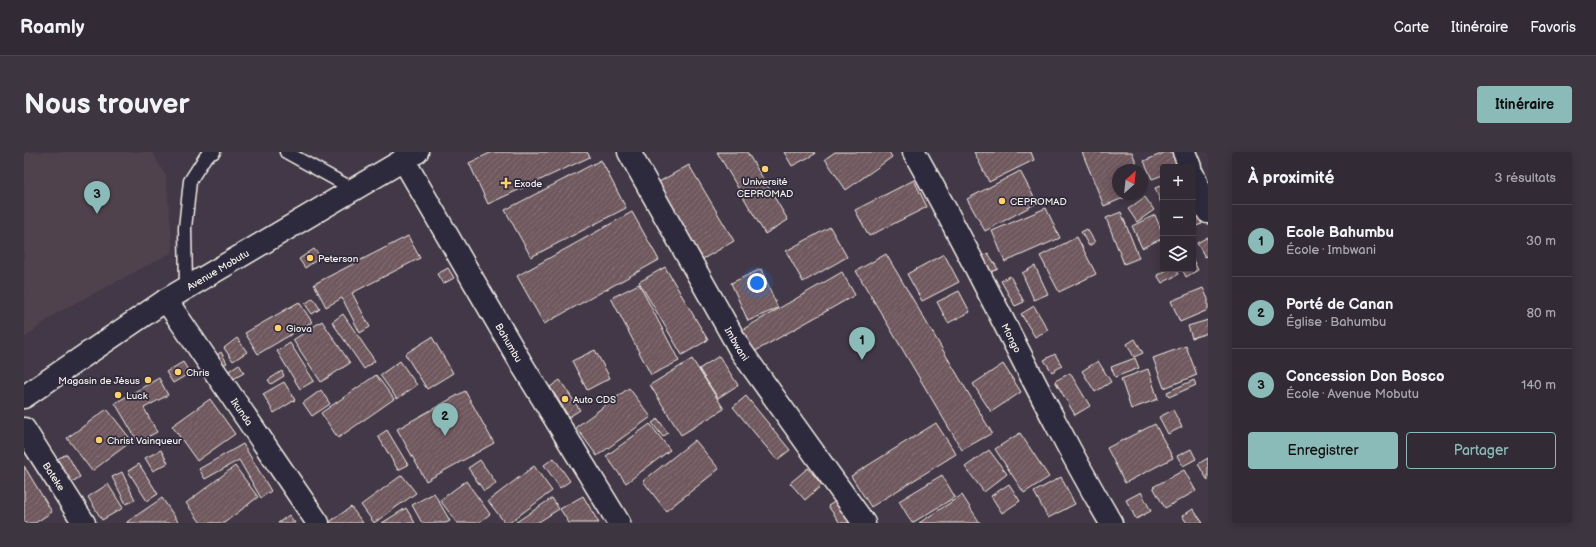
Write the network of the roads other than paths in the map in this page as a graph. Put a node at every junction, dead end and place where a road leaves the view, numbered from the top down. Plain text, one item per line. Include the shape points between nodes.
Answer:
1 (214, 152) edge
2 (286, 152) edge
3 (629, 152) edge
4 (914, 152) edge
5 (1184, 152) edge
6 (410, 155) edge
7 (1189, 164) edge
8 (1196, 182) edge
9 (353, 189) junction
10 (1208, 212) edge
11 (186, 287) junction
12 (166, 300) junction
13 (24, 397) edge
14 (24, 429) edge
15 (84, 523) edge
16 (318, 523) edge
17 (619, 523) edge
18 (864, 523) edge
19 (1111, 523) edge

1 - 11 lane via 206,156 190,181 185,228
2 - 9 lane
3 - 18 street, Imbwani via 741,351
4 - 19 street, Mongo via 941,199 1083,476
5 - 7 street
6 - 9 street, Avenue Mobutu
6 - 17 street, Bahumbu via 521,363
8 - 10 street
9 - 11 street, Avenue Mobutu
11 - 12 street, Avenue Mobutu
12 - 13 street, Avenue Mobutu
12 - 16 street, Ikunda
14 - 15 street, Bateke

